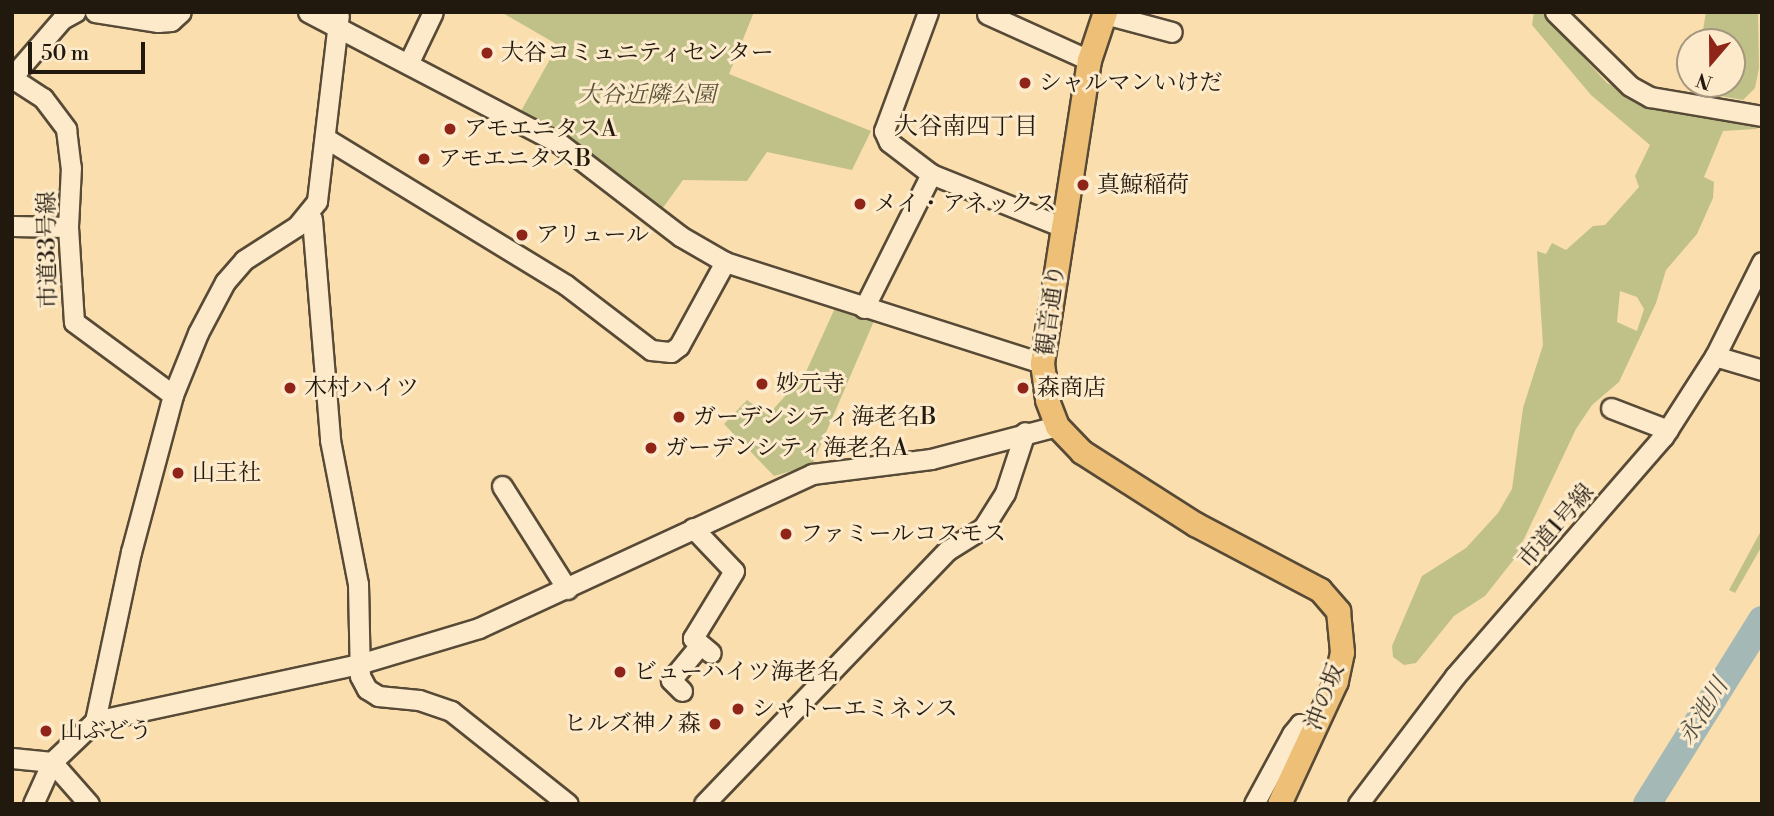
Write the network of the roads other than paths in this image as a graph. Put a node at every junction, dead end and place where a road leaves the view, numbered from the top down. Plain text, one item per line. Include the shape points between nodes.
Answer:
1 (75, 12) edge
2 (95, 12) edge
3 (309, 12) edge
4 (433, 12) edge
5 (928, 12) edge
6 (1555, 12) edge
7 (1105, 13) edge
8 (997, 16) edge
9 (176, 17) edge
10 (339, 19) edge
11 (1172, 32) dead end
12 (1088, 60) junction
13 (409, 62) junction
14 (12, 78) edge
15 (1762, 116) edge
16 (327, 139) junction
17 (931, 174) junction
18 (312, 219) dead end
19 (12, 226) edge
20 (68, 227) junction
21 (1063, 227) junction
22 (725, 262) junction
23 (1762, 262) edge
24 (864, 308) junction
25 (1715, 356) junction
26 (1042, 363) junction
27 (1762, 370) edge
28 (173, 395) junction
29 (1611, 408) dead end
30 (1057, 426) junction
31 (1668, 430) junction
32 (1025, 432) junction
33 (502, 486) dead end
34 (693, 528) junction
35 (567, 589) junction
36 (359, 664) junction
37 (682, 691) dead end
38 (96, 721) junction
39 (1315, 725) junction
40 (12, 758) edge
41 (52, 762) junction
42 (33, 804) edge
43 (89, 804) edge
44 (568, 804) edge
45 (704, 804) edge
46 (1254, 804) edge
47 (1279, 804) edge
48 (1359, 804) edge

1 - 14 street via 62,19
2 - 9 street
3 - 10 street
4 - 13 street
5 - 17 street via 884,131 889,142
6 - 15 street via 1630,86 1650,97
7 - 11 street
7 - 12 main road, 観音通り
8 - 12 street
10 - 13 street
10 - 16 street
12 - 21 main road, 観音通り
13 - 22 street via 559,143 680,236
14 - 20 street, 市道33号線 via 43,98 66,130 71,167
16 - 22 street via 547,272 651,350 671,352 679,345
16 - 28 street via 317,201 297,226 262,245 225,282
17 - 21 street
17 - 24 street
18 - 36 street via 330,439 358,584
19 - 20 street
20 - 28 street, 市道33号線 via 74,322
21 - 26 main road, 観音通り
22 - 24 street
23 - 25 street, 市道1号線
24 - 26 street
25 - 27 street
25 - 31 street, 市道1号線
26 - 30 main road, 観音通り
28 - 38 street via 118,606
29 - 31 street
30 - 32 street
30 - 39 main road, 沖の坂 via 1082,452 1195,524 1320,590 1338,611 1342,652 1336,681
31 - 48 street, 市道1号線 via 1455,676
32 - 34 street via 931,459 812,474
32 - 45 street via 1005,493 984,528 948,550
33 - 35 street via 508,509
34 - 35 street
34 - 37 street via 734,571 731,590 693,638 706,649 671,680
35 - 36 street via 479,628
36 - 38 street
36 - 44 street via 367,689 378,696 419,700 452,711
38 - 41 street
39 - 46 street via 1300,724 1292,734
39 - 47 main road, 沖の坂
40 - 41 street
41 - 42 street
41 - 43 street

